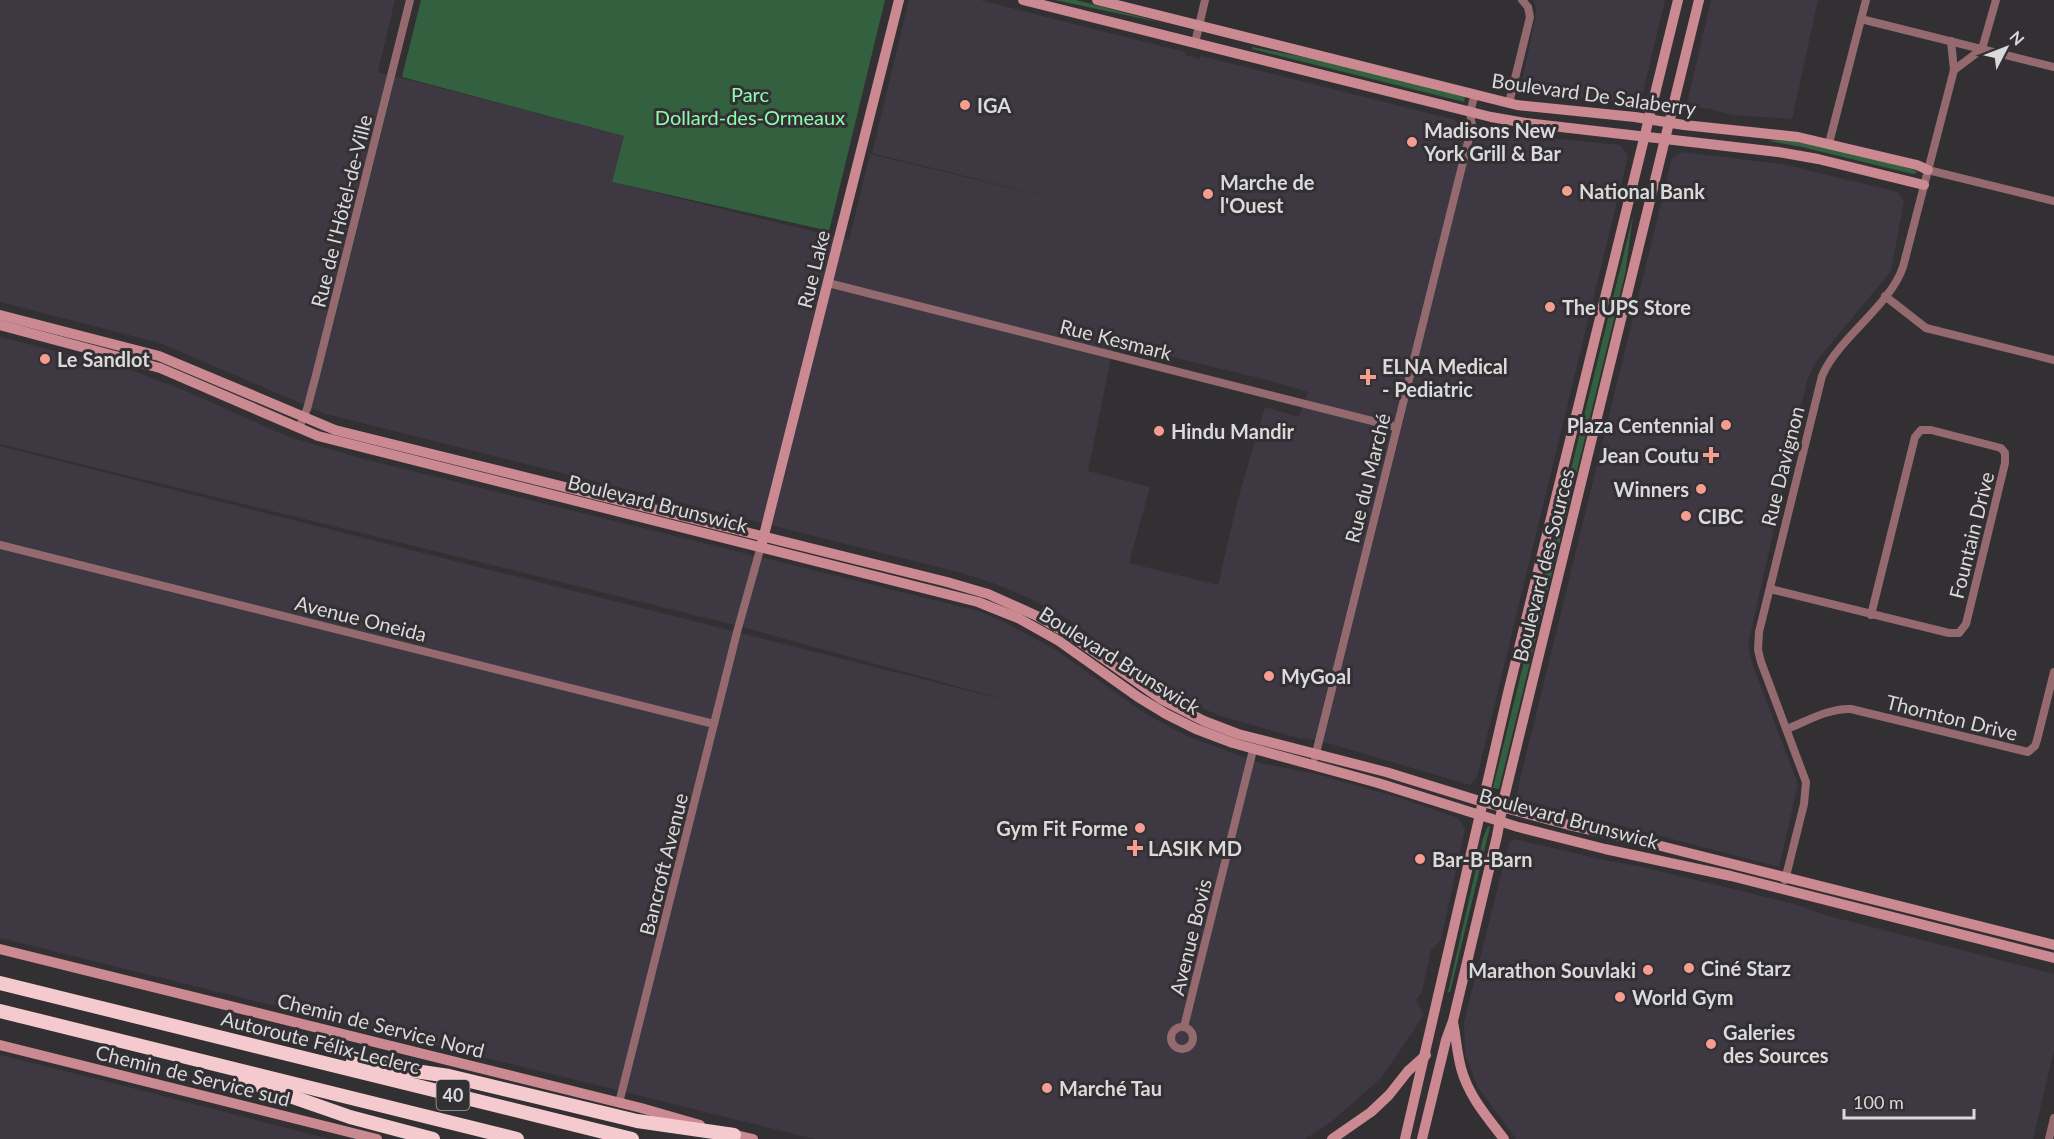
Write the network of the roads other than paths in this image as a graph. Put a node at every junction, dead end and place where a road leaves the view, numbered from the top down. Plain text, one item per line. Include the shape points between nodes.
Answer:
1 (410, 0) edge
2 (899, 0) edge
3 (1023, 0) edge
4 (1097, 0) edge
5 (1205, 0) edge
6 (1522, 0) edge
7 (1678, 0) edge
8 (1699, 0) edge
9 (1866, 0) edge
10 (1996, 0) edge
11 (1861, 18) junction
12 (1199, 26) junction
13 (1951, 41) junction
14 (1195, 43) junction
15 (1982, 49) junction
16 (2054, 67) edge
17 (1954, 70) junction
18 (1475, 94) junction
19 (1509, 103) junction
20 (1470, 112) junction
21 (1648, 119) junction
22 (1670, 123) junction
23 (1761, 133) junction
24 (1645, 135) junction
25 (1666, 138) junction
26 (1829, 143) junction
27 (1760, 149) junction
28 (1928, 170) junction
29 (1924, 185) junction
30 (2054, 201) edge
31 (828, 283) junction
32 (1885, 296) junction
33 (0, 315) edge
34 (0, 325) edge
35 (2054, 360) edge
36 (301, 423) junction
37 (1396, 427) junction
38 (762, 542) junction
39 (0, 544) edge
40 (1770, 589) junction
41 (1871, 615) junction
42 (2054, 672) edge
43 (714, 724) junction
44 (1787, 729) junction
45 (1253, 750) junction
46 (1314, 760) junction
47 (1483, 802) junction
48 (1503, 807) junction
49 (1480, 815) junction
50 (1500, 822) junction
51 (1786, 877) junction
52 (1783, 890) junction
53 (2054, 945) edge
54 (0, 949) edge
55 (2054, 958) edge
56 (0, 983) edge
57 (0, 1011) edge
58 (1453, 1021) junction
59 (1184, 1027) dead end
60 (0, 1045) edge
61 (273, 1050) junction
62 (160, 1051) junction
63 (1426, 1055) junction
64 (619, 1103) junction
65 (2054, 1118) edge
66 (734, 1135) junction
67 (377, 1139) edge
68 (433, 1139) edge
69 (517, 1139) edge
70 (632, 1139) edge
71 (753, 1139) edge
72 (1332, 1139) edge
73 (1405, 1139) edge
74 (1422, 1139) edge
75 (1504, 1139) edge
76 (2049, 1139) edge

1 - 36 street, Rue de l'Hôtel-de-Ville
2 - 31 street, Rue Lake
3 - 14 street, Boulevard De Salaberry
4 - 12 street, Boulevard De Salaberry
5 - 12 street
6 - 19 street via 1530,17
7 - 21 street, Boulevard des Sources
8 - 22 street, Boulevard des Sources
9 - 11 street
10 - 15 street
11 - 13 street
11 - 26 street
12 - 14 street
12 - 18 street, Boulevard De Salaberry
13 - 15 street
13 - 17 street, Rue Davignon
14 - 20 street, Boulevard De Salaberry
15 - 16 street
15 - 17 street
17 - 28 street, Rue Davignon
18 - 19 street, Boulevard De Salaberry
18 - 20 street, Rue du Marché
19 - 21 street, Boulevard De Salaberry
20 - 24 street, Boulevard De Salaberry
20 - 37 street, Rue du Marché via 1472,126
21 - 22 street, Boulevard De Salaberry
21 - 24 street, Boulevard des Sources
22 - 23 street, Boulevard De Salaberry
22 - 25 street, Boulevard des Sources
23 - 26 street, Boulevard De Salaberry
23 - 27 street
24 - 25 street, Boulevard De Salaberry
24 - 47 street, Boulevard des Sources
25 - 27 street, Boulevard De Salaberry
25 - 48 street, Boulevard des Sources
26 - 28 street, Boulevard De Salaberry
27 - 29 street, Boulevard De Salaberry
28 - 29 street, Rue Davignon
28 - 30 street, Boulevard De Salaberry
29 - 32 street, Rue Davignon via 1903,267
31 - 37 street, Rue Kesmark
31 - 38 street, Rue Lake
32 - 35 street via 1926,328
32 - 40 street, Rue Davignon via 1822,376
33 - 36 street, Boulevard Brunswick via 159,356
34 - 36 street, Boulevard Brunswick via 153,365
36 - 38 street, Boulevard Brunswick via 313,435 354,446
37 - 46 street, Rue du Marché
38 - 43 street, Bancroft Avenue
38 - 45 street, Boulevard Brunswick via 1001,611 1059,640 1166,714 1204,733
38 - 46 street, Boulevard Brunswick via 947,582 998,598 1066,632 1144,689 1185,712
39 - 43 street, Avenue Oneida
40 - 41 street, Fountain Drive
40 - 44 street, Rue Davignon via 1758,650
41 - 41 street, Fountain Drive via 1953,634 1964,627 2006,463 2001,448 1931,430 1921,430 1915,437
42 - 44 street, Thornton Drive via 2036,743 2028,752 1851,710 1827,713
43 - 64 street, Bancroft Avenue
44 - 51 street, Rue Davignon via 1807,790
45 - 46 street, Boulevard Brunswick
45 - 59 street, Avenue Bovis
46 - 47 street, Boulevard Brunswick via 1386,772
46 - 49 street, Boulevard Brunswick
47 - 48 street, Boulevard Brunswick
47 - 49 street, Boulevard des Sources
48 - 50 street, Boulevard des Sources
48 - 51 street, Boulevard Brunswick
49 - 50 street, Boulevard Brunswick
49 - 63 street, Boulevard des Sources
50 - 52 street, Boulevard Brunswick
50 - 58 street, Boulevard des Sources
51 - 52 street, Rue Davignon
51 - 53 street, Boulevard Brunswick
52 - 55 street, Boulevard Brunswick
54 - 64 street, Chemin de Service Nord
56 - 61 highway, Autoroute Félix-Leclerc / 40
57 - 62 highway, 40
58 - 74 street, Boulevard des Sources
58 - 75 street via 1466,1083
60 - 67 street, Chemin de Service sud
61 - 66 highway via 449,1076 637,1121
61 - 70 highway, Autoroute Félix-Leclerc / 40
62 - 68 highway via 350,1117
62 - 69 highway, 40
63 - 72 street via 1371,1112
63 - 73 street, Boulevard des Sources
64 - 66 street, Chemin de Service Nord
65 - 76 street
66 - 71 street, Chemin de Service Nord

